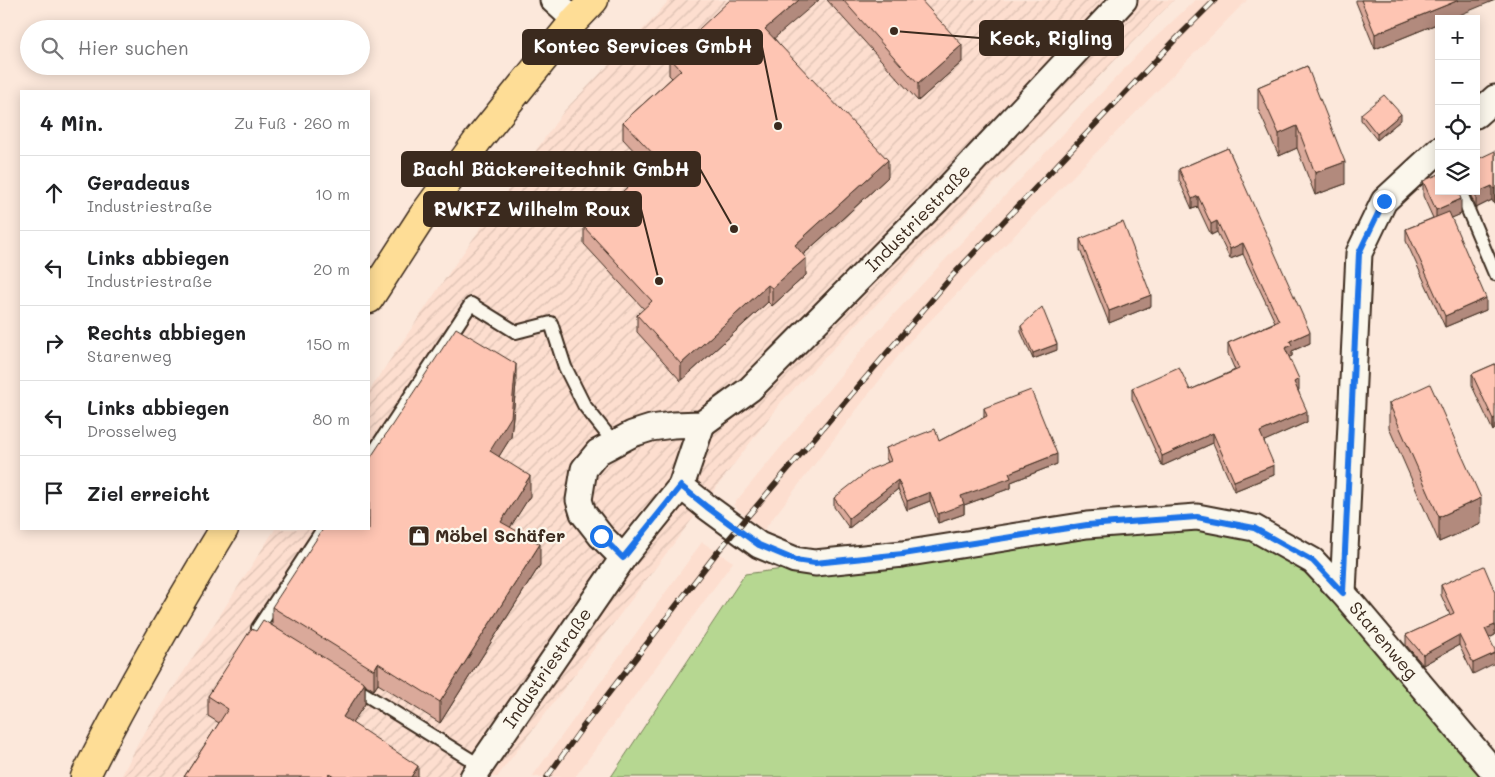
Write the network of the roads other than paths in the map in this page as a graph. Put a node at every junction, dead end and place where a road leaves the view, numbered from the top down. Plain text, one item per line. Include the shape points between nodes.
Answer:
1 (553, 0) edge
2 (594, 0) edge
3 (1124, 0) edge
4 (575, 20) junction
5 (1495, 98) edge
6 (1480, 111) edge
7 (1435, 154) edge
8 (1462, 195) edge
9 (1495, 274) edge
10 (370, 297) edge
11 (702, 424) junction
12 (615, 444) junction
13 (370, 457) edge
14 (681, 486) junction
15 (223, 530) edge
16 (322, 530) edge
17 (623, 558) junction
18 (1343, 593) junction
19 (274, 638) edge
20 (340, 679) edge
21 (477, 771) edge
22 (1495, 773) edge
23 (85, 777) edge

1 - 4 street
2 - 4 main road
3 - 11 street, Industriestraße via 936,201 750,389
4 - 10 main road via 478,140 422,217
5 - 6 street
7 - 18 street via 1384,201 1359,253
8 - 9 lane
11 - 12 street via 651,428
11 - 14 street, Industriestraße
12 - 13 lane via 584,405 565,367 551,323 516,332 471,304
12 - 17 street via 598,452 584,470 579,500 582,513
14 - 17 street, Industriestraße
14 - 18 street, Starenweg via 759,545 795,560 815,563 903,554 1087,525 1197,517 1254,528 1313,561
15 - 23 main road via 188,588
16 - 19 lane via 258,628
17 - 21 street, Industriestraße
18 - 22 street, Starenweg
20 - 21 lane

